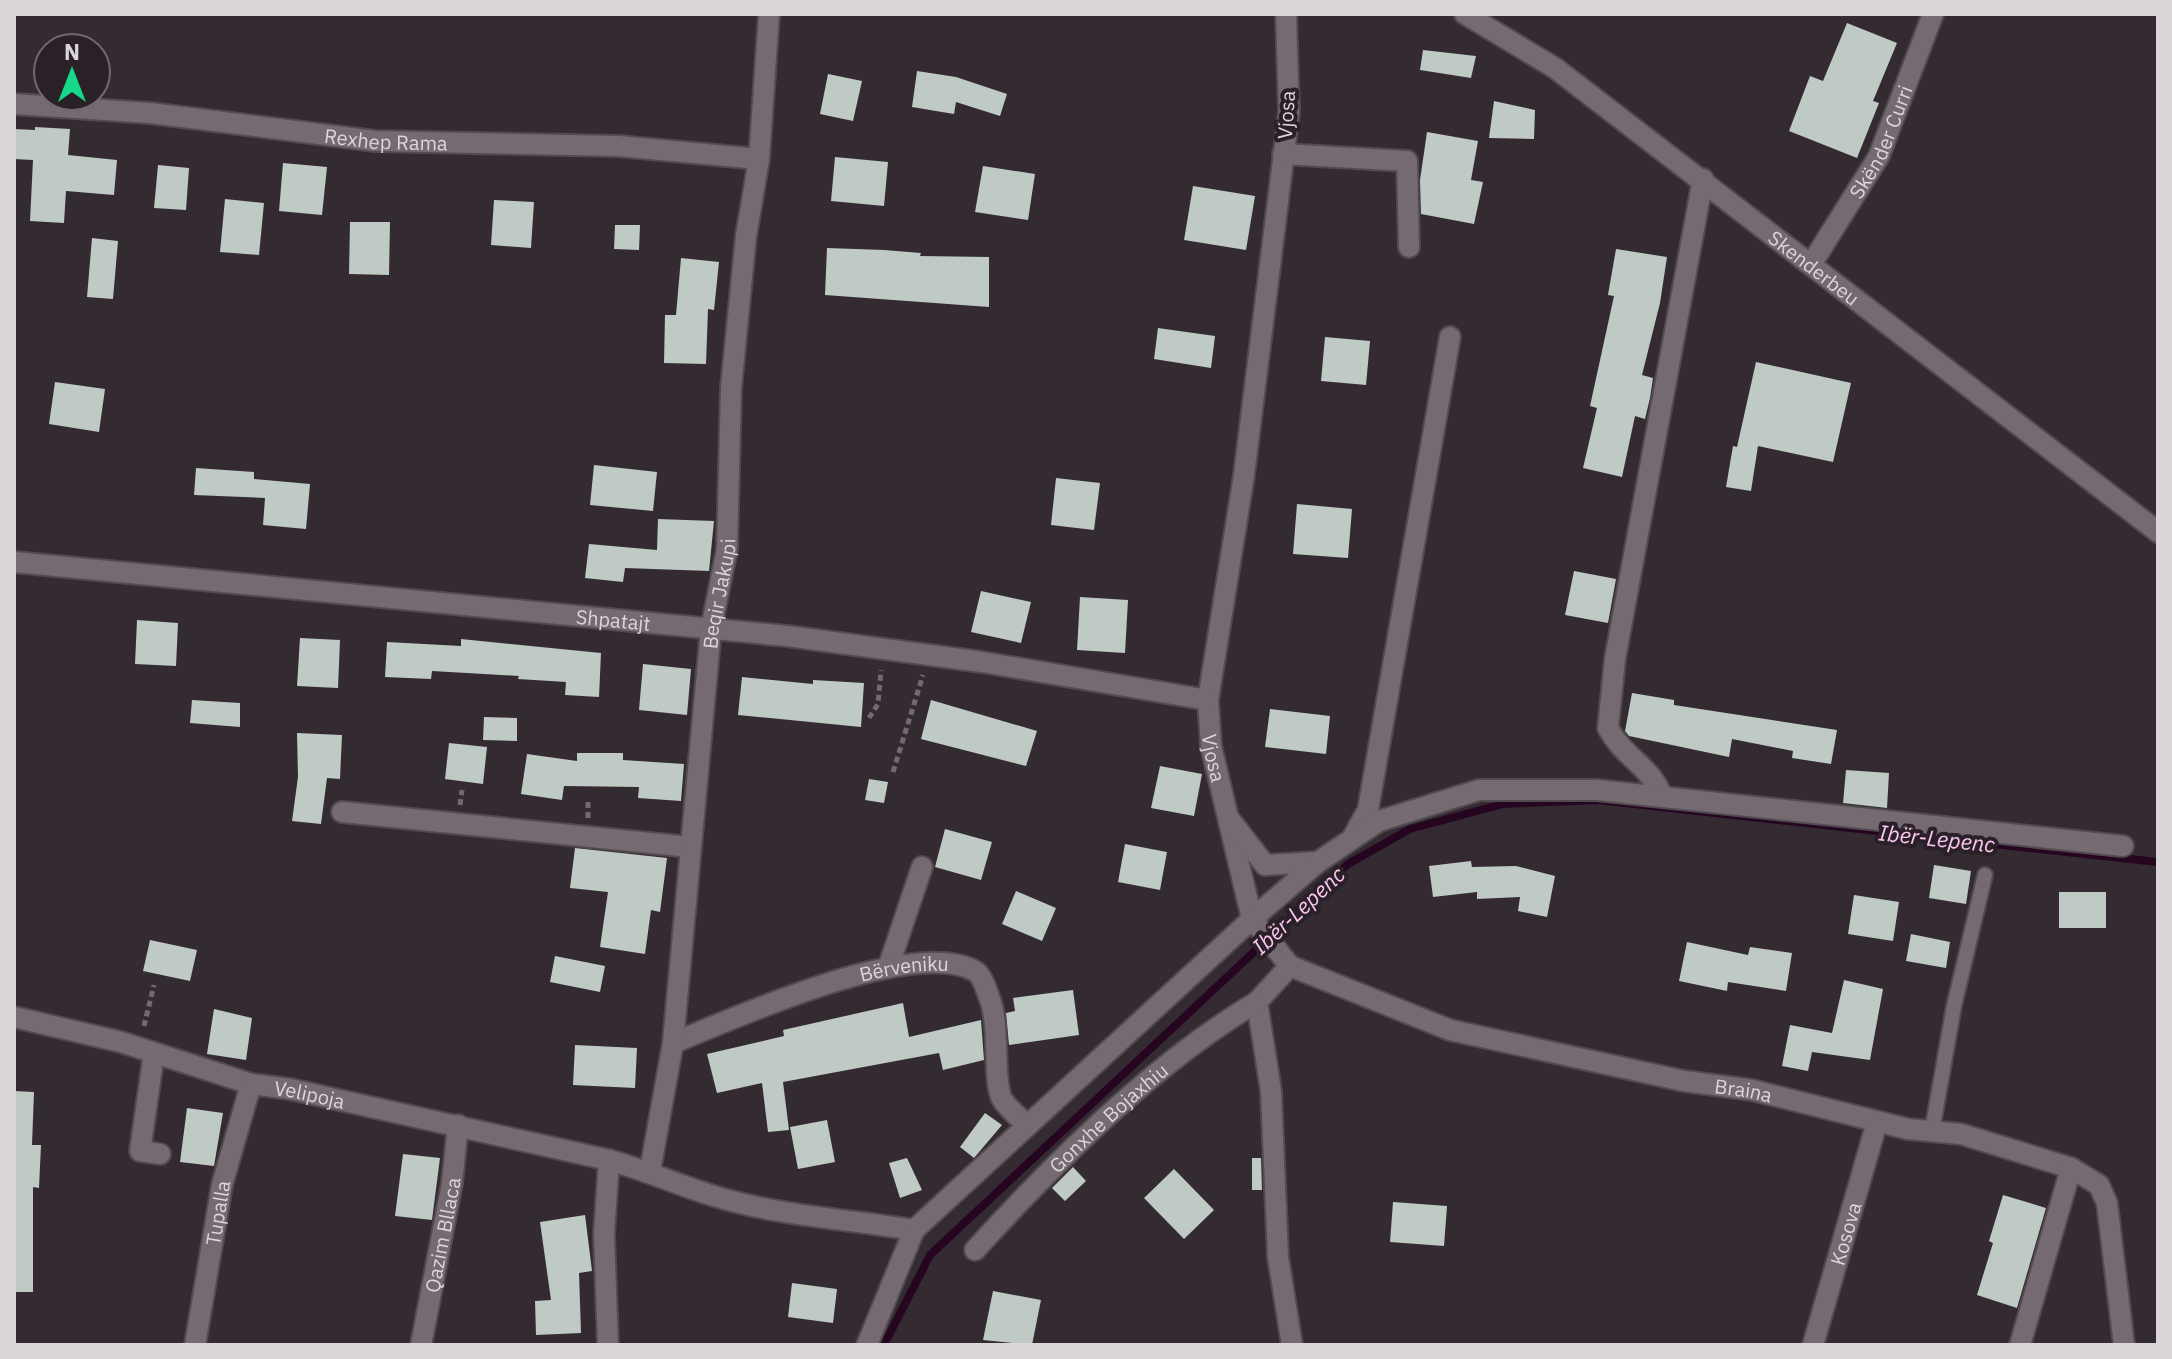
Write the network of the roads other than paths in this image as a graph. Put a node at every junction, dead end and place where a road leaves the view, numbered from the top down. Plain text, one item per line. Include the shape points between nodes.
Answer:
1 (769, 14) edge
2 (1286, 14) edge
3 (1465, 14) edge
4 (1933, 14) edge
5 (14, 104) edge
6 (1283, 154) junction
7 (759, 159) junction
8 (1703, 179) junction
9 (1409, 247) dead end
10 (1812, 263) junction
11 (1450, 337) dead end
12 (2158, 532) edge
13 (14, 562) edge
14 (711, 629) junction
15 (1208, 700) junction
16 (1661, 794) junction
17 (342, 812) dead end
18 (1225, 813) junction
19 (1352, 839) junction
20 (2123, 846) dead end
21 (690, 847) junction
22 (1318, 862) junction
23 (922, 867) dead end
24 (1985, 875) dead end
25 (1252, 919) junction
26 (1286, 959) junction
27 (888, 968) junction
28 (1257, 1002) junction
29 (14, 1017) edge
30 (673, 1043) junction
31 (147, 1051) junction
32 (251, 1084) junction
33 (1877, 1122) junction
34 (458, 1125) junction
35 (1027, 1125) junction
36 (1932, 1131) junction
37 (160, 1154) dead end
38 (609, 1160) junction
39 (2071, 1168) junction
40 (650, 1171) junction
41 (914, 1230) junction
42 (975, 1250) dead end
43 (195, 1345) edge
44 (421, 1345) edge
45 (608, 1345) edge
46 (867, 1345) edge
47 (1292, 1345) edge
48 (1813, 1345) edge
49 (2020, 1345) edge
50 (2124, 1345) edge

1 - 7 street, Beqir Jakupi
2 - 6 street, Vjosa via 1289,112
3 - 8 street, Skenderbeu via 1555,68
4 - 10 street, Skënder Curri via 1879,156
5 - 7 street, Rexhep Rama via 150,113 375,141 618,146
6 - 9 street via 1407,161
6 - 15 street, Vjosa via 1244,475
7 - 14 street, Beqir Jakupi via 731,388 727,549
8 - 10 street, Skenderbeu
8 - 16 street via 1615,659 1608,728 1629,757 1652,774
10 - 12 street, Skenderbeu
11 - 19 street via 1368,810
13 - 14 street, Shpatajt
14 - 15 street, Shpatajt via 929,655
14 - 21 street, Beqir Jakupi
15 - 18 street, Vjosa
16 - 19 street via 1479,790 1379,821
16 - 20 street
17 - 21 street
18 - 22 street via 1265,865
18 - 25 street, Vjosa
19 - 22 street
21 - 30 street, Beqir Jakupi
22 - 25 street
23 - 27 street
24 - 36 lane
25 - 26 street, Braina
25 - 35 street
26 - 28 street, Gonxhe Bojaxhiu
26 - 33 street, Braina via 1450,1030 1684,1081 1752,1090
27 - 30 street, Bërveniku via 793,996
27 - 35 street, Bërveniku via 957,964 976,971 994,1009 1002,1098
28 - 42 street, Gonxhe Bojaxhiu via 1206,1032 1021,1199
28 - 47 street via 1271,1091 1278,1257
29 - 31 street, Velipoja
30 - 40 street, Beqir Jakupi
31 - 32 street, Velipoja
31 - 37 street via 140,1151
32 - 34 street, Velipoja
32 - 43 street, Tupalla via 222,1185
33 - 36 street, Braina
33 - 48 street, Kosova
34 - 38 street, Velipoja
34 - 44 street, Qazim Bllaca
35 - 41 street
36 - 39 street, Braina via 1961,1134
38 - 40 street, Velipoja
38 - 45 street via 604,1234
39 - 49 street
39 - 50 street, Braina via 2099,1185 2107,1203
40 - 41 street, Velipoja via 713,1196 761,1207
41 - 46 street

